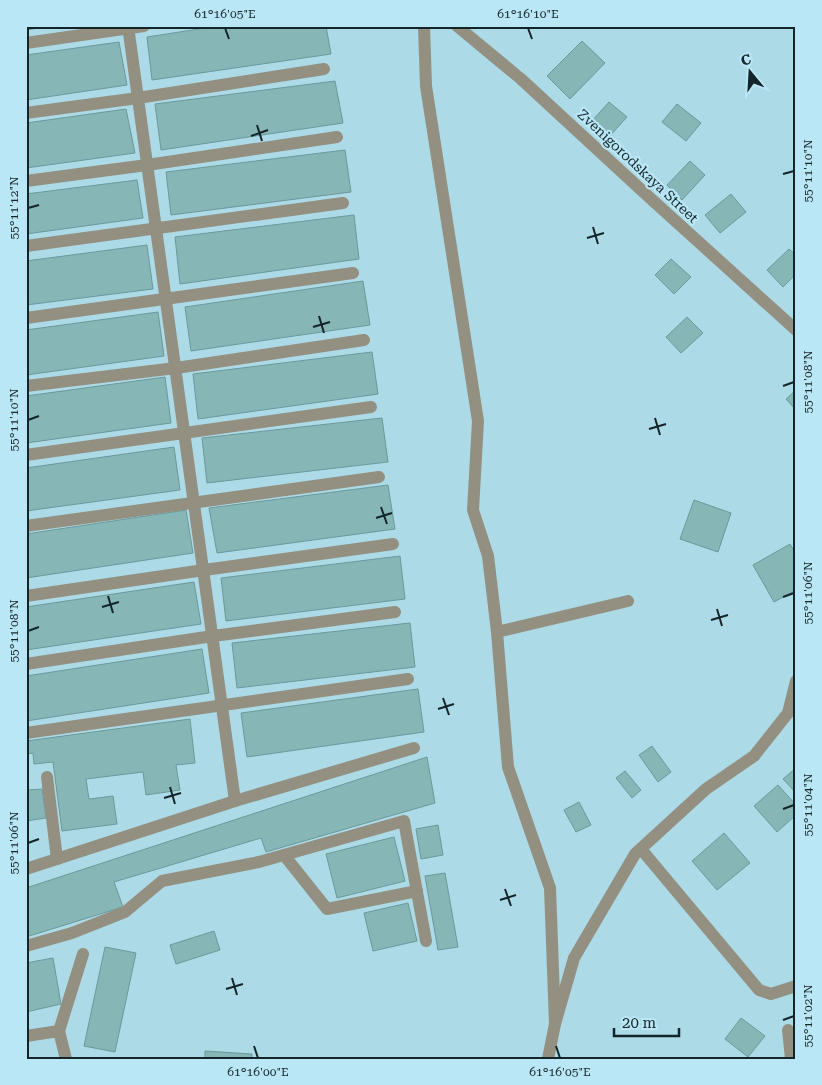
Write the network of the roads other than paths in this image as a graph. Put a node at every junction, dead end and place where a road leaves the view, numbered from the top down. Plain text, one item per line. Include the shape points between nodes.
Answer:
1 (144, 26) edge
2 (424, 26) edge
3 (457, 26) edge
4 (129, 27) edge
5 (26, 43) edge
6 (324, 69) dead end
7 (138, 98) junction
8 (26, 113) edge
9 (337, 137) dead end
10 (148, 165) junction
11 (26, 181) edge
12 (343, 203) dead end
13 (156, 228) junction
14 (26, 246) edge
15 (353, 273) dead end
16 (166, 300) junction
17 (26, 318) edge
18 (796, 330) edge
19 (364, 340) dead end
20 (176, 368) junction
21 (26, 386) edge
22 (370, 407) dead end
23 (185, 434) junction
24 (26, 455) edge
25 (379, 476) dead end
26 (194, 502) junction
27 (26, 526) edge
28 (393, 544) dead end
29 (204, 570) junction
30 (26, 596) edge
31 (628, 601) dead end
32 (395, 612) dead end
33 (497, 632) junction
34 (213, 636) junction
35 (26, 664) edge
36 (408, 679) dead end
37 (796, 682) edge
38 (222, 706) junction
39 (26, 732) edge
40 (414, 748) dead end
41 (47, 776) dead end
42 (235, 800) junction
43 (640, 849) junction
44 (284, 855) junction
45 (57, 859) junction
46 (26, 869) edge
47 (417, 891) junction
48 (426, 940) dead end
49 (26, 946) edge
50 (83, 954) dead end
51 (796, 986) edge
52 (555, 1024) junction
53 (788, 1030) dead end
54 (59, 1031) junction
55 (26, 1036) edge
56 (66, 1059) edge
57 (548, 1059) edge
58 (791, 1059) edge

1 - 4 street
2 - 33 street via 426,86 478,421 473,510 488,556
3 - 18 street, Zvenigorodskaya Street via 521,79
4 - 5 street
4 - 7 street
6 - 7 street
7 - 8 street
7 - 10 street
9 - 10 street
10 - 11 street
10 - 13 street
12 - 13 street
13 - 14 street
13 - 16 street
15 - 16 street
16 - 17 street
16 - 20 street
19 - 20 street
20 - 21 street
20 - 23 street
22 - 23 street
23 - 24 street
23 - 26 street
25 - 26 street
26 - 27 street
26 - 29 street
28 - 29 street
29 - 30 street
29 - 34 street
31 - 33 street
32 - 34 street
33 - 52 street via 508,767 550,888
34 - 35 street
34 - 38 street
36 - 38 street
37 - 43 street via 788,713 754,756 706,789
38 - 39 street
38 - 42 street
40 - 42 street
41 - 45 street
42 - 45 street
43 - 51 street via 758,990 771,994
43 - 52 street via 574,958
44 - 47 street via 327,909
44 - 47 street via 404,821
44 - 49 street via 162,881 125,912 72,933
45 - 46 street
47 - 48 street
50 - 54 street
52 - 57 street
53 - 58 street
54 - 55 street
54 - 56 street

